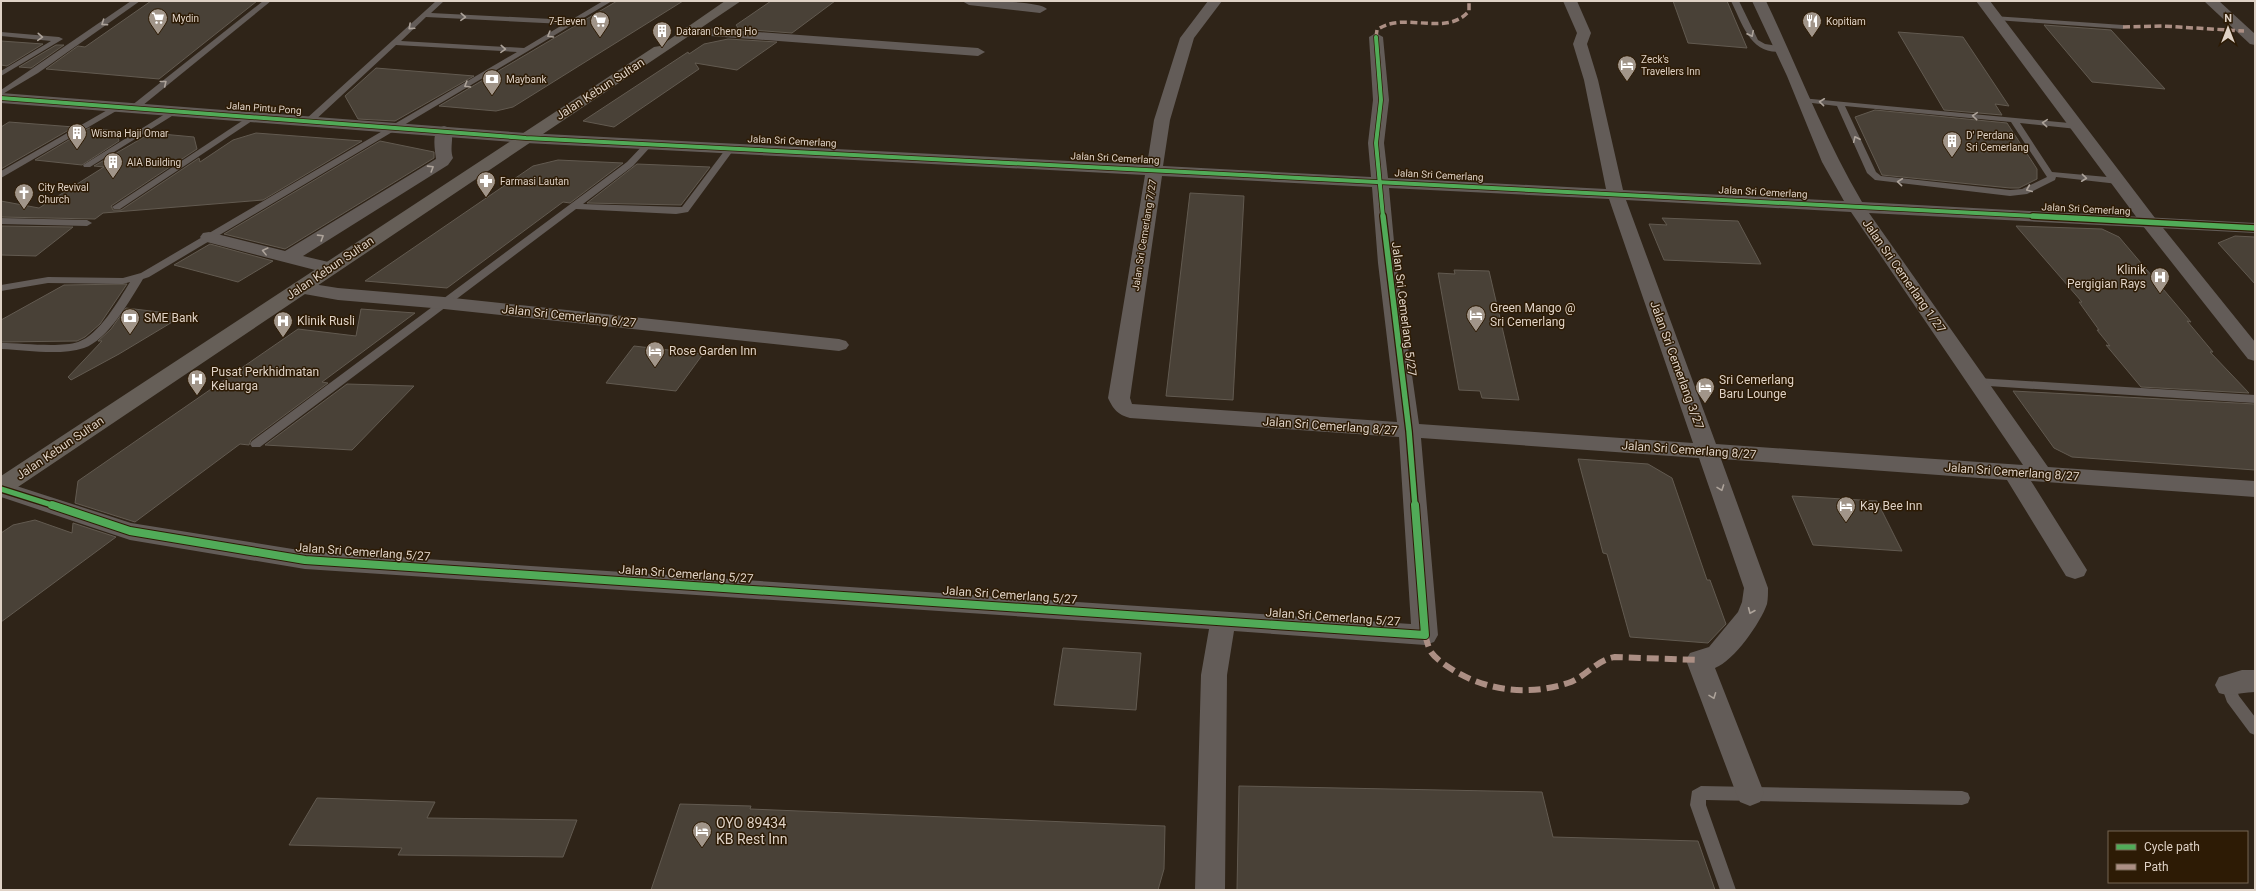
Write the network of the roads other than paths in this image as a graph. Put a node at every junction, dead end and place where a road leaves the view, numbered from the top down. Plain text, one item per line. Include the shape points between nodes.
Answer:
1 (136, 1) edge
2 (267, 1) edge
3 (440, 1) edge
4 (608, 1) edge
5 (734, 1) edge
6 (969, 1) edge
7 (1215, 1) edge
8 (1570, 1) edge
9 (1736, 1) edge
10 (1759, 1) edge
11 (1983, 1) edge
12 (2211, 1) edge
13 (1040, 9) dead end
14 (424, 15) junction
15 (1996, 18) junction
16 (572, 22) junction
17 (2123, 27) dead end
18 (689, 31) junction
19 (1, 34) edge
20 (1376, 37) dead end
21 (2255, 41) edge
22 (394, 43) junction
23 (1782, 49) junction
24 (525, 50) junction
25 (978, 52) dead end
26 (1, 74) edge
27 (1, 93) edge
28 (1, 98) edge
29 (1804, 100) junction
30 (1840, 104) junction
31 (126, 107) junction
32 (176, 111) junction
33 (254, 117) junction
34 (2014, 120) junction
35 (309, 121) junction
36 (2077, 126) junction
37 (395, 128) junction
38 (444, 131) junction
39 (526, 138) junction
40 (650, 144) junction
41 (731, 148) junction
42 (87, 165) dead end
43 (1154, 170) junction
44 (2050, 174) junction
45 (1, 175) edge
46 (2118, 181) junction
47 (1379, 182) junction
48 (1616, 194) junction
49 (574, 206) junction
50 (117, 207) dead end
51 (1856, 207) junction
52 (1, 221) edge
53 (2149, 222) junction
54 (87, 223) dead end
55 (2255, 228) edge
56 (210, 237) junction
57 (288, 257) junction
58 (330, 268) junction
59 (138, 278) junction
60 (1, 288) edge
61 (300, 288) junction
62 (444, 302) junction
63 (838, 345) dead end
64 (1, 346) edge
65 (2255, 354) edge
66 (1977, 382) junction
67 (2255, 399) edge
68 (1124, 408) joint
69 (1409, 431) junction
70 (256, 444) dead end
71 (1708, 451) junction
72 (2014, 472) junction
73 (2041, 474) junction
74 (1, 488) edge
75 (2255, 489) edge
76 (2074, 570) dead end
77 (1223, 620) junction
78 (2255, 681) edge
79 (2228, 686) joint
80 (2255, 729) edge
81 (1750, 793) junction
82 (1962, 798) dead end
83 (1210, 890) edge
84 (1728, 890) edge

1 -> 27 lane via 76,41 44,67
31 -> 2 lane
3 - 14 lane
4 - 16 lane
5 - 18 main road, Jalan Kebun Sultan
6 - 13 street
7 - 43 street, Jalan Sri Cemerlang 7/27 via 1187,38 1162,120
8 - 48 street, Jalan Sri Cemerlang 3/27 via 1584,33 1580,44 1591,80
9 -> 23 lane via 1755,42
10 - 23 street, Jalan Sri Cemerlang 1/27
11 - 15 street
12 - 21 street
14 -> 16 lane
14 -> 22 lane
15 - 17 lane
15 - 36 street
16 -> 24 lane
18 - 25 street
18 - 39 main road, Jalan Kebun Sultan
19 -> 26 lane via 59,39
20 - 47 street, Jalan Sri Cemerlang 5/27 via 1381,100 1376,143
22 -> 24 lane
22 - 35 lane
23 - 29 street, Jalan Sri Cemerlang 1/27
24 -> 37 lane
28 - 31 street, Jalan Pintu Pong
30 -> 29 lane
29 - 51 street, Jalan Sri Cemerlang 1/27 via 1830,162
34 -> 30 lane
44 -> 30 lane via 2052,178 2048,181 2019,193 1878,178 1872,174
31 - 32 street, Jalan Pintu Pong
31 - 45 lane
32 - 33 street, Jalan Pintu Pong
32 - 42 lane
33 - 35 street, Jalan Pintu Pong
33 - 50 lane
36 -> 34 lane
34 - 44 lane
35 - 37 street, Jalan Pintu Pong
36 - 46 street
37 - 38 street, Jalan Pintu Pong
37 - 56 lane
38 - 39 street, Jalan Pintu Pong
57 -> 38 street via 442,162 445,158 442,151
39 - 40 street, Jalan Sri Cemerlang
39 - 58 main road, Jalan Kebun Sultan
40 - 41 street, Jalan Sri Cemerlang
40 - 49 lane via 630,164
41 - 43 street, Jalan Sri Cemerlang
41 - 49 lane via 685,210
43 - 47 street, Jalan Sri Cemerlang
43 - 68 street, Jalan Sri Cemerlang 7/27 via 1119,398
44 -> 46 lane
46 - 53 street
47 - 48 street, Jalan Sri Cemerlang
47 - 69 street, Jalan Sri Cemerlang 5/27
48 - 51 street, Jalan Sri Cemerlang
48 - 71 street, Jalan Sri Cemerlang 3/27
49 - 62 lane
51 - 53 street, Jalan Sri Cemerlang
51 - 66 street, Jalan Sri Cemerlang 1/27
52 - 54 lane
53 - 55 street, Jalan Sri Cemerlang
53 - 65 street
57 -> 56 street
56 - 59 lane
57 - 58 street
58 - 61 main road, Jalan Kebun Sultan
59 - 60 lane via 123,281 65,278
59 - 64 lane via 120,309 87,342 73,346
61 - 62 street, Jalan Sri Cemerlang 6/27 via 338,294
61 - 74 main road, Jalan Kebun Sultan
62 - 63 street, Jalan Sri Cemerlang 6/27
62 - 70 lane
66 - 67 lane
66 - 73 street, Jalan Sri Cemerlang 1/27
68 - 69 street, Jalan Sri Cemerlang 8/27 via 1138,413
69 - 71 street, Jalan Sri Cemerlang 8/27
69 - 77 street, Jalan Sri Cemerlang 5/27 via 1426,635
71 - 72 street, Jalan Sri Cemerlang 8/27
71 -> 81 street, Jalan Sri Cemerlang 3/27 via 1756,588 1755,602 1749,617 1718,654 1710,659 1699,660
72 - 73 street, Jalan Sri Cemerlang 8/27
72 - 76 street
73 - 75 street, Jalan Sri Cemerlang 8/27
74 - 77 street, Jalan Sri Cemerlang 5/27 via 130,531 305,560
77 - 83 street via 1214,675
78 - 79 street via 2242,681
79 - 80 lane via 2232,698
81 - 82 lane
81 - 84 lane via 1706,792 1698,796 1698,804

